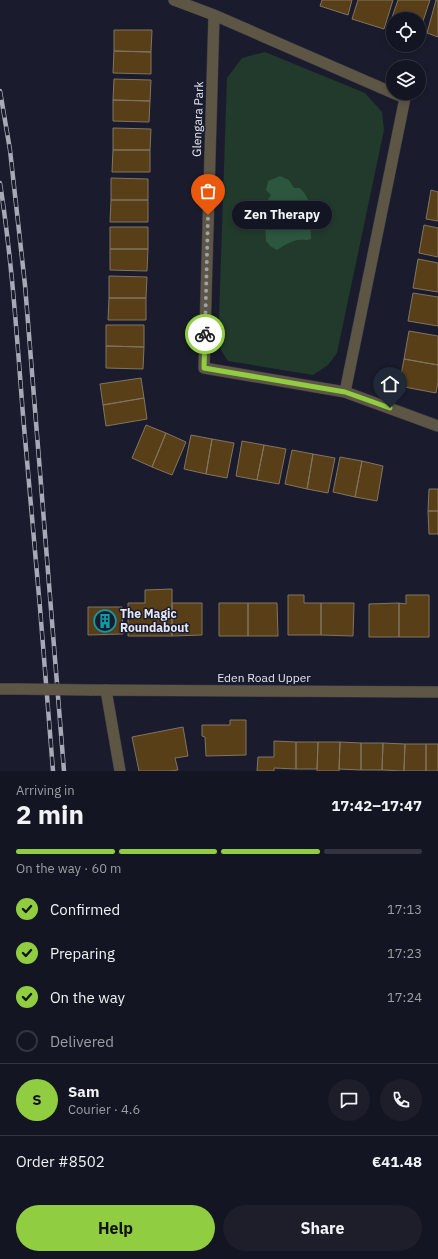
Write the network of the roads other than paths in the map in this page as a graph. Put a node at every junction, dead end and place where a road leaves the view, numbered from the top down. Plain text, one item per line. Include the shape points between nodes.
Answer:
1 (174, 0) edge
2 (214, 15) junction
3 (386, 90) edge
4 (405, 100) edge
5 (345, 392) junction
6 (438, 426) edge
7 (0, 689) edge
8 (106, 690) junction
9 (438, 692) edge
10 (120, 771) edge

1 - 2 street
2 - 3 street
2 - 5 street, Glengara Park via 204,368
4 - 5 street
5 - 6 street, Glengara Park
7 - 8 street, Eden Road Upper, bridge
8 - 9 street, Eden Road Upper
8 - 10 street

